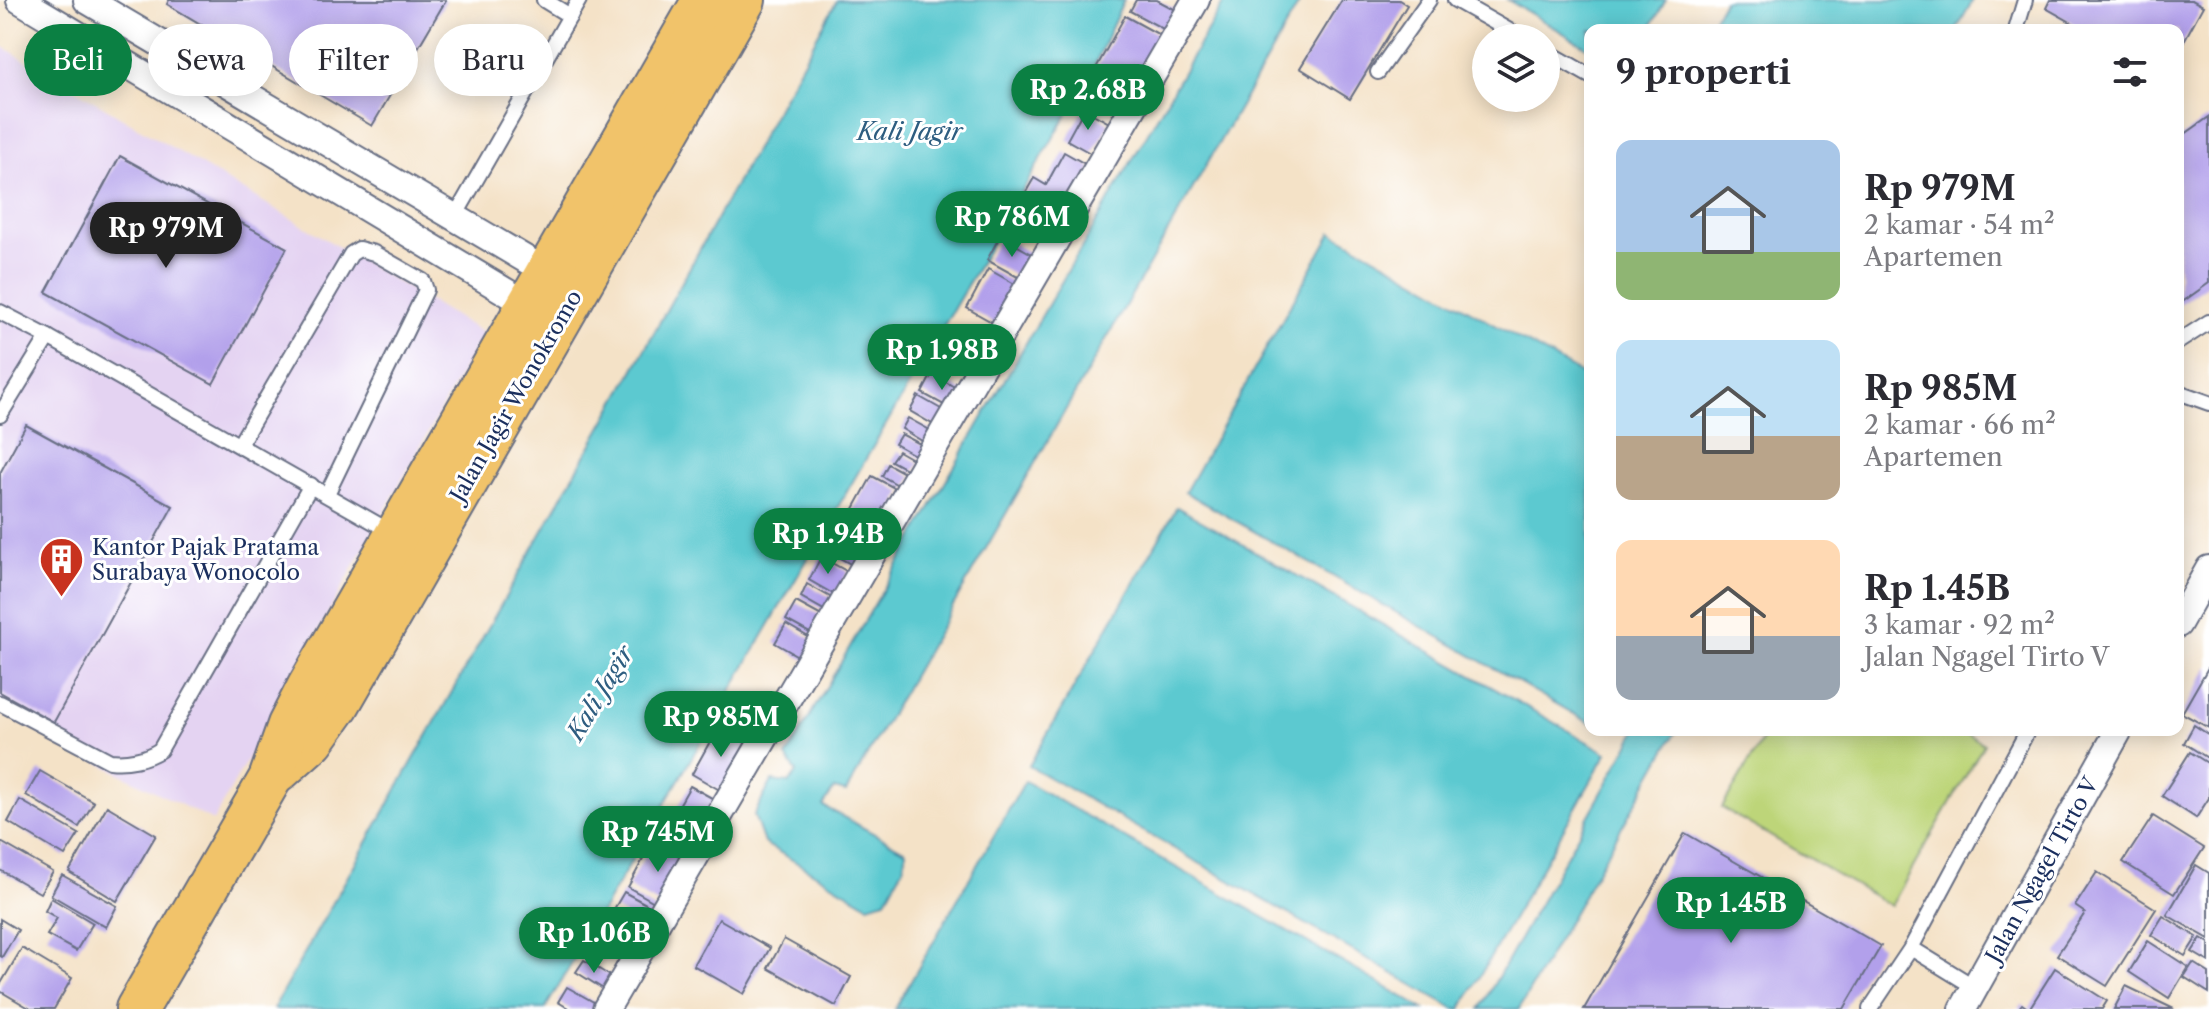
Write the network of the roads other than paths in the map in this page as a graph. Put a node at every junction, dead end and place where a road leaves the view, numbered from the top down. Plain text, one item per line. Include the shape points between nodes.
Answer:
1 (20, 0) edge
2 (87, 0) edge
3 (544, 0) edge
4 (579, 0) edge
5 (704, 0) edge
6 (744, 0) edge
7 (1196, 0) edge
8 (1429, 0) edge
9 (1455, 0) edge
10 (2025, 0) edge
11 (570, 16) junction
12 (1497, 24) edge
13 (2018, 24) edge
14 (1560, 59) edge
15 (1378, 72) dead end
16 (1584, 73) edge
17 (454, 218) junction
18 (553, 297) junction
19 (0, 312) edge
20 (2209, 322) edge
21 (48, 337) junction
22 (2184, 338) edge
23 (2184, 394) edge
24 (2209, 403) edge
25 (0, 415) edge
26 (239, 445) junction
27 (311, 485) junction
28 (327, 494) junction
29 (411, 544) junction
30 (2209, 569) edge
31 (2184, 613) edge
32 (0, 703) edge
33 (2025, 736) edge
34 (2116, 736) edge
35 (1911, 948) junction
36 (1969, 998) edge
37 (137, 1009) edge
38 (606, 1009) edge
39 (1870, 1009) edge

1 - 18 street
2 - 17 street
3 - 11 lane
4 - 11 lane
5 - 18 main road, Jalan Jagir Wonokromo
6 - 18 main road, Jalan Jagir Wonokromo
7 - 38 street
8 - 15 lane
9 - 12 lane
10 - 13 lane
11 - 17 lane
14 - 16 lane
17 - 18 street
18 - 29 main road, Jalan Jagir Wonokromo
19 - 21 lane
20 - 22 lane
21 - 25 lane
21 - 26 lane
23 - 24 lane
26 - 27 lane
26 - 28 lane via 351,254 359,249 374,253 423,281 426,290
27 - 28 lane
27 - 32 lane via 160,750 150,757 110,761
28 - 29 lane
29 - 37 main road, Jalan Jagir Wonokromo via 338,705 313,740 270,779
30 - 31 street
33 - 35 lane
34 - 36 street, Jalan Ngagel Tirto V
35 - 36 lane
35 - 39 lane

